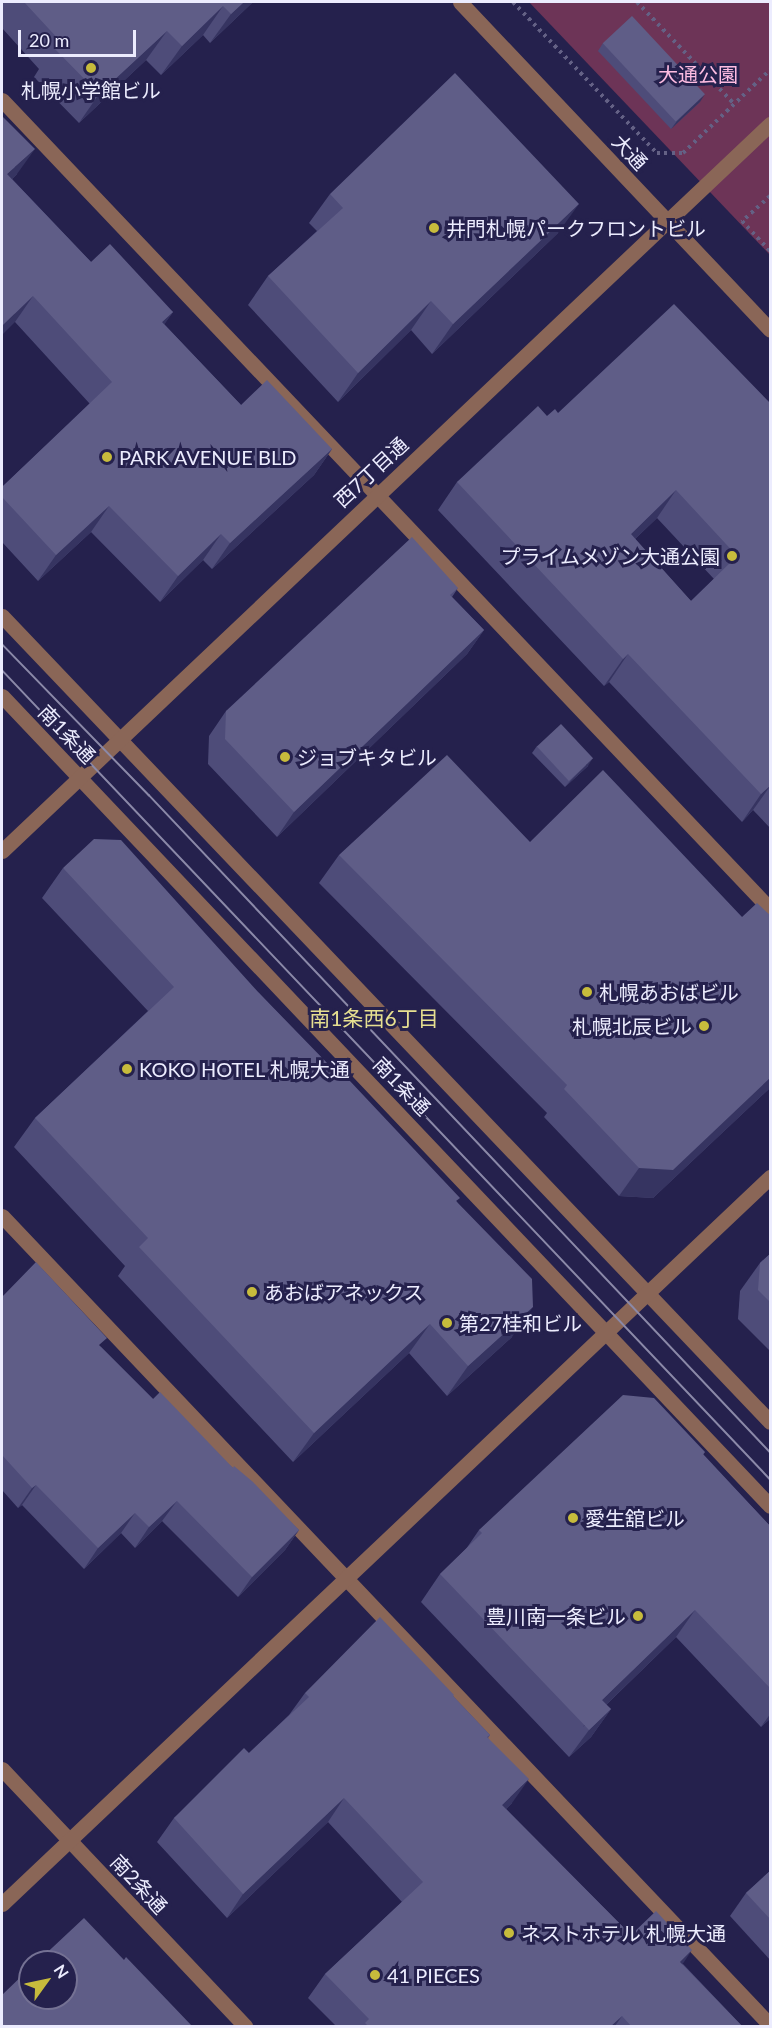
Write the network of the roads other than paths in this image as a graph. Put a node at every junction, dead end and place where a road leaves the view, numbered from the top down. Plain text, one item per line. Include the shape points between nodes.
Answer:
1 (460, 2) edge
2 (2, 100) edge
3 (771, 124) edge
4 (667, 221) junction
5 (771, 330) edge
6 (376, 496) junction
7 (2, 616) edge
8 (2, 696) edge
9 (119, 740) junction
10 (80, 777) junction
11 (2, 851) edge
12 (771, 909) edge
13 (771, 1177) edge
14 (2, 1216) edge
15 (648, 1293) junction
16 (606, 1332) junction
17 (771, 1422) edge
18 (771, 1506) edge
19 (347, 1578) junction
20 (2, 1769) edge
21 (70, 1840) junction
22 (2, 1904) edge
23 (771, 2025) edge
24 (245, 2026) edge

1 - 4 street, 大通
2 - 6 street
3 - 4 street, 西7丁目通
4 - 5 street, 大通
4 - 6 street, 西7丁目通
6 - 9 street, 西7丁目通
6 - 12 street
7 - 9 street, 南1条通
8 - 10 street, 南1条通
9 - 10 street, 西7丁目通
9 - 15 street, 南1条通
10 - 11 street, 西7丁目通
10 - 16 street, 南1条通
13 - 15 street
14 - 19 street
15 - 16 street
15 - 17 street, 南1条通
16 - 18 street, 南1条通
16 - 19 street
19 - 21 street
19 - 23 street
20 - 21 street, 南2条通
21 - 22 street
21 - 24 street, 南2条通

